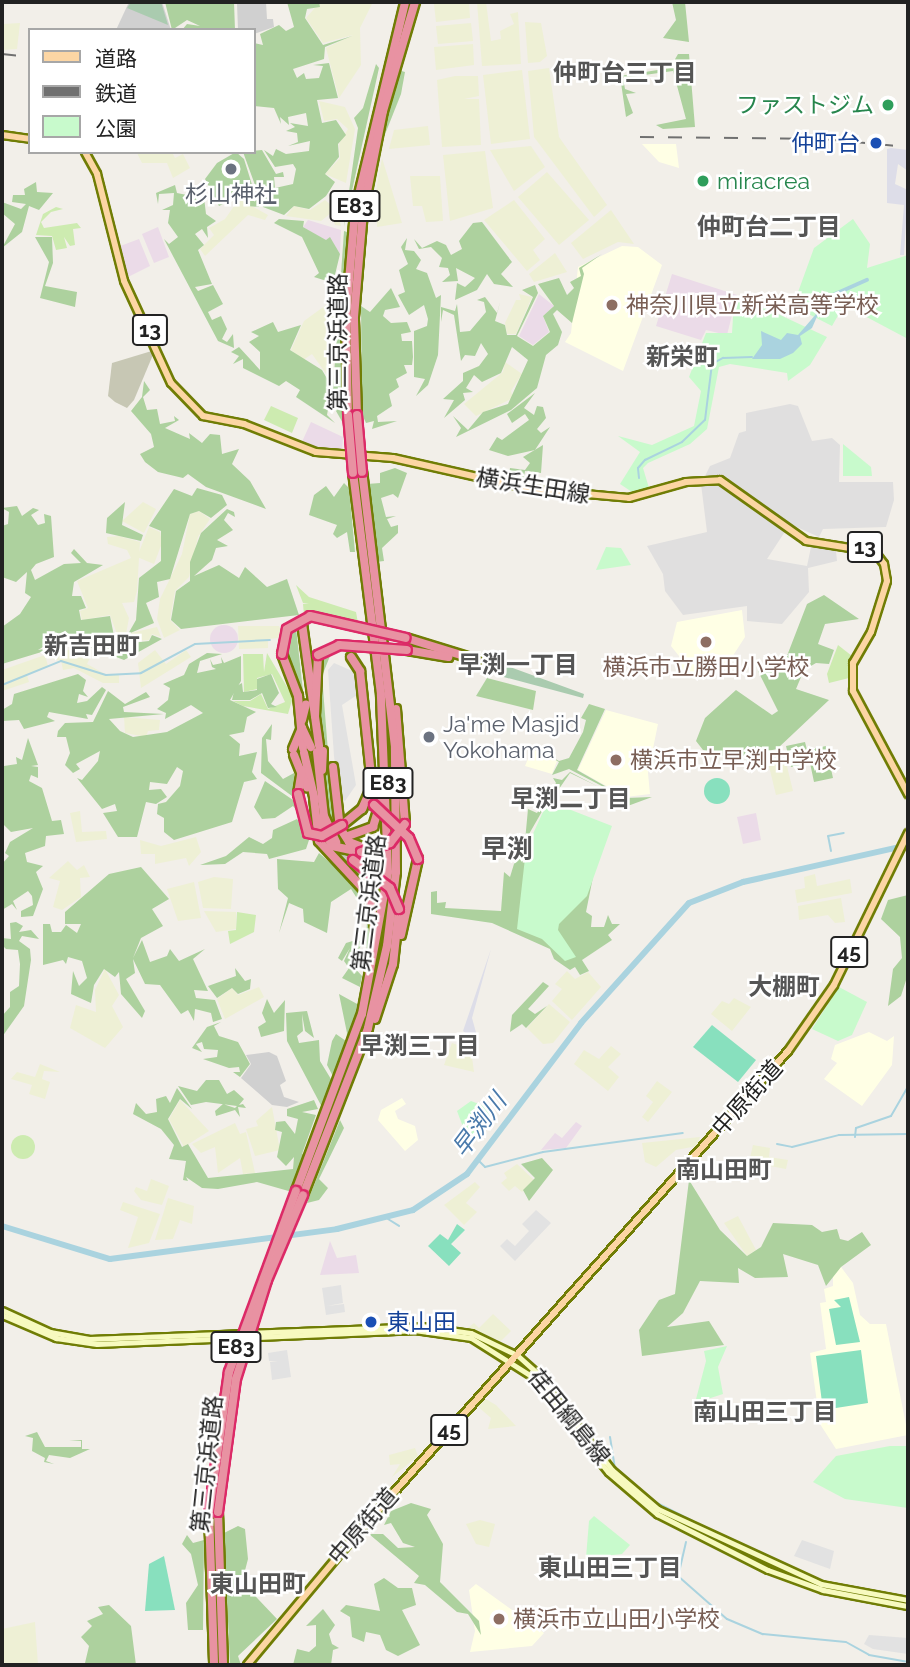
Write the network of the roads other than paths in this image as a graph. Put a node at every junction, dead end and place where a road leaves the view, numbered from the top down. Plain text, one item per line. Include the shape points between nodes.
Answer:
1 (405, 2) edge
2 (415, 2) edge
3 (2, 135) edge
4 (28, 139) edge
5 (86, 154) edge
6 (353, 415) junction
7 (357, 472) junction
8 (385, 655) junction
9 (351, 657) dead end
10 (381, 694) junction
11 (314, 721) junction
12 (302, 724) junction
13 (308, 750) junction
14 (333, 767) dead end
15 (301, 774) junction
16 (370, 787) junction
17 (314, 792) junction
18 (908, 794) edge
19 (323, 808) junction
20 (338, 827) junction
21 (908, 834) edge
22 (348, 836) dead end
23 (336, 842) tunnel mouth
24 (361, 850) junction
25 (351, 859) tunnel mouth
26 (393, 964) junction
27 (362, 1014) junction
28 (360, 1054) junction
29 (300, 1193) junction
30 (2, 1313) edge
31 (515, 1356) junction
32 (213, 1512) junction
33 (908, 1600) edge
34 (908, 1606) edge
35 (214, 1665) edge
36 (223, 1665) edge
37 (247, 1665) edge

1 - 6 highway, 第三京浜道路 / E83 via 355,211 346,316
2 - 6 highway, 第三京浜道路 / E83 via 383,111 363,212 354,317
3 - 4 main road
5 - 18 main road, 横浜生田線 / 13 via 97,174 124,281 171,383 203,416 244,424 316,452 393,458 531,489 629,498 686,482 719,480 806,541 875,552 884,564 887,581 871,632 853,663 853,691
6 - 7 highway, 第三京浜道路 / E83, bridge
7 - 8 highway, 第三京浜道路 / E83
7 - 10 highway, 第三京浜道路 / E83
8 - 24 highway, bridge via 404,771 405,824 394,840 374,850
8 - 28 highway, 第三京浜道路 / E83 via 397,784 396,872 384,958
9 - 16 highway via 360,671
10 - 22 highway via 382,809 370,830
10 - 27 highway, 第三京浜道路 / E83 via 388,872
11 - 12 highway via 302,623 307,709
11 - 12 highway, bridge via 318,655 339,645 476,662 406,638 310,616 287,629 282,654
11 - 13 highway
12 - 13 highway
13 - 15 highway
13 - 17 highway
13 - 19 highway via 321,776
14 - 24 highway via 340,828
15 - 17 highway
15 - 20 highway, bridge via 298,794 308,833 322,836
16 - 20 highway via 362,809
16 - 26 highway, bridge via 374,805 415,847 407,912
17 - 24 highway via 327,841 343,851
17 - 27 highway via 319,841 362,884 375,914
19 - 20 highway
19 - 23 highway
21 - 31 main road, 中原街道 / 45 via 834,985 804,1030
25 - 26 highway, bridge via 382,880 397,901
26 - 28 highway
27 - 29 highway, 第三京浜道路 / E83
28 - 29 highway, 第三京浜道路 / E83
29 - 32 highway, 第三京浜道路 / E83, bridge via 236,1379
30 - 31 main road, 荏田綱島線 via 57,1338 97,1344 439,1331 475,1339
31 - 33 main road, 荏田綱島線 via 612,1470 658,1509 821,1584
31 - 34 main road, 荏田綱島線 via 608,1472 657,1514 822,1590
31 - 37 main road, 中原街道 / 45
32 - 35 highway, 第三京浜道路 / E83
32 - 36 highway, 第三京浜道路 / E83

